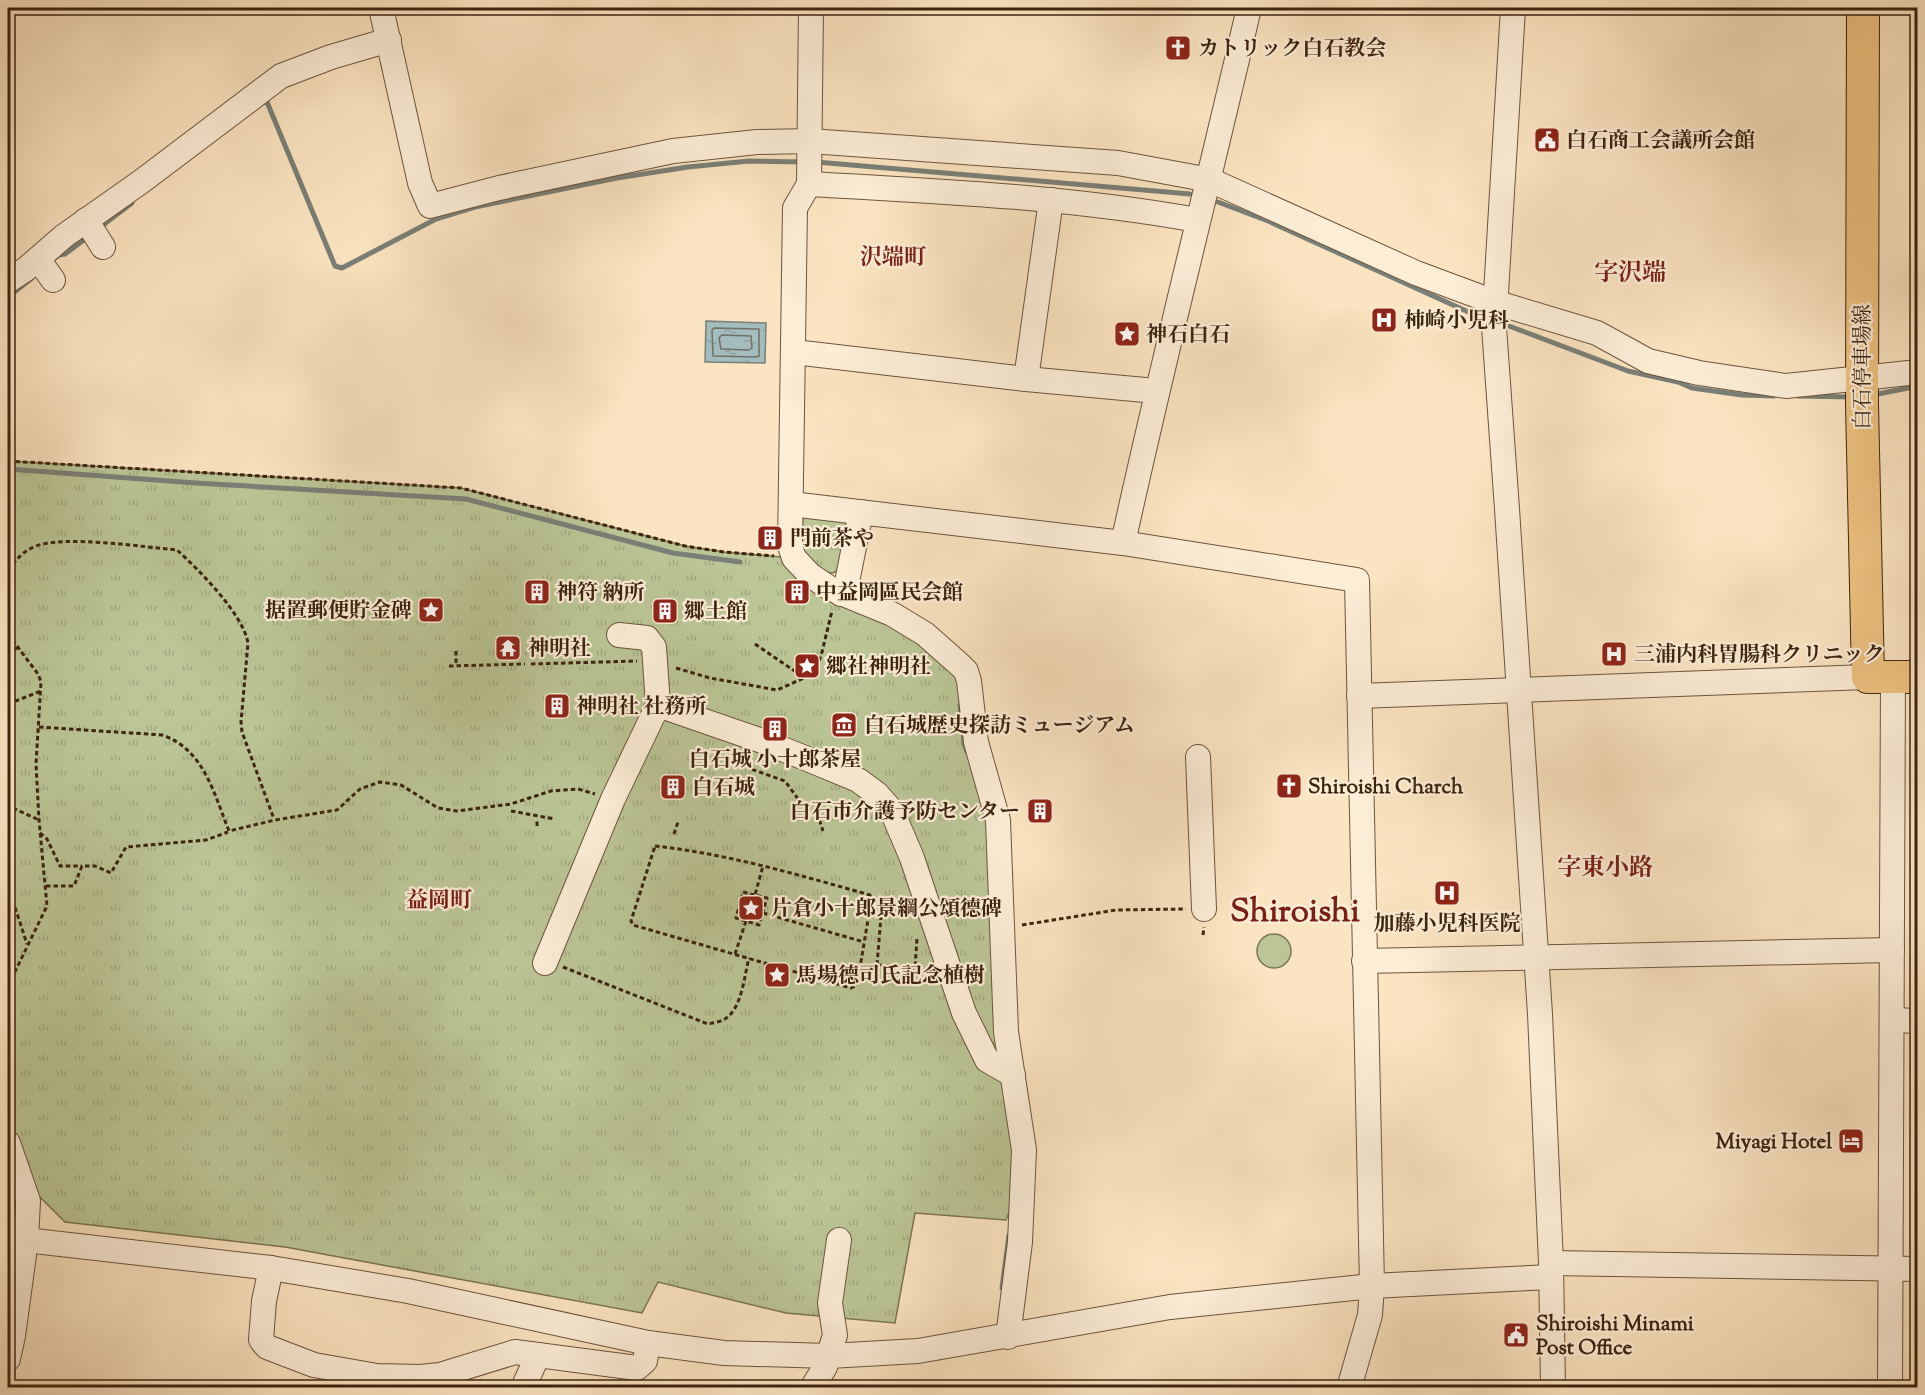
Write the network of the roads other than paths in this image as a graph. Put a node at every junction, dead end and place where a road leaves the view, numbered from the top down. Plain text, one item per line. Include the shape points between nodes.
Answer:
1 (381, 8) edge
2 (811, 8) edge
3 (1249, 8) edge
4 (1513, 8) edge
5 (1863, 8) edge
6 (389, 39) junction
7 (810, 144) junction
8 (809, 178) junction
9 (1210, 180) junction
10 (1051, 200) junction
11 (86, 220) junction
12 (1197, 220) junction
13 (103, 247) dead end
14 (38, 259) junction
15 (8, 280) edge
16 (53, 280) dead end
17 (1494, 314) junction
18 (794, 352) junction
19 (1917, 372) edge
20 (1026, 379) junction
21 (1862, 389) junction
22 (1156, 391) junction
23 (791, 504) junction
24 (861, 512) junction
25 (1123, 543) junction
26 (837, 600) junction
27 (619, 635) dead end
28 (1893, 677) edge
29 (1519, 689) junction
30 (1359, 696) junction
31 (658, 705) junction
32 (1198, 757) dead end
33 (890, 785) dead end
34 (892, 811) junction
35 (1204, 909) road end
36 (1892, 950) junction
37 (549, 955) road end
38 (1535, 956) junction
39 (1364, 960) junction
40 (1892, 1020) junction
41 (1917, 1021) edge
42 (1013, 1075) junction
43 (8, 1143) edge
44 (17, 1239) edge
45 (839, 1240) dead end
46 (271, 1268) junction
47 (1891, 1268) junction
48 (1917, 1269) edge
49 (1551, 1270) junction
50 (1372, 1286) junction
51 (1008, 1337) junction
52 (648, 1343) junction
53 (538, 1355) junction
54 (829, 1356) junction
55 (8, 1359) edge
56 (523, 1388) edge
57 (812, 1388) edge
58 (1349, 1388) edge
59 (1553, 1388) edge
60 (1890, 1388) edge

1 - 6 street
2 - 7 street
3 - 9 street
4 - 17 street
5 - 21 main road, 白石停車場線
6 - 7 street via 420,183 430,206 673,151 757,141
6 - 11 street via 281,75
7 - 8 street
7 - 9 street via 1118,164
8 - 10 street
8 - 18 street via 795,208
9 - 12 street
9 - 17 street via 1416,273
10 - 12 street
10 - 20 street
11 - 13 street
11 - 14 street
12 - 22 street
14 - 15 street
14 - 16 street
17 - 21 street via 1597,333 1648,361 1700,373 1786,386
17 - 29 street
18 - 20 street
18 - 23 street
19 - 21 street
20 - 22 street
21 - 28 main road, 白石停車場線
22 - 25 street
23 - 24 street
23 - 26 street via 790,546 794,558
24 - 25 street
24 - 26 street via 847,582
25 - 30 street via 1357,580
26 - 42 street via 892,614 925,634 966,671 976,742 998,820 1006,1032
27 - 31 street via 647,638 654,647 645,661
28 - 29 street
28 - 36 street
29 - 30 street
29 - 38 street
30 - 39 street
31 - 34 street via 858,780
31 - 37 street via 613,799
32 - 35 street
33 - 34 street
34 - 42 street via 912,858 964,1013 987,1060
36 - 38 street
36 - 40 street
38 - 39 street
38 - 49 street
39 - 50 street
40 - 41 street
40 - 47 street
42 - 51 street via 1024,1175
43 - 44 street via 28,1201
44 - 46 street
44 - 55 street via 13,1336
45 - 54 street via 830,1303 835,1335
46 - 52 street via 408,1291
46 - 53 street via 261,1340 267,1347 314,1365 377,1376 420,1377 440,1375 515,1352
47 - 48 street
47 - 49 street
47 - 60 street
49 - 50 street
49 - 59 street
50 - 51 street via 1170,1307
50 - 58 street via 1370,1315
51 - 54 street via 918,1351
52 - 53 street via 645,1361 637,1368
52 - 54 street via 724,1353
53 - 56 street
54 - 57 street

